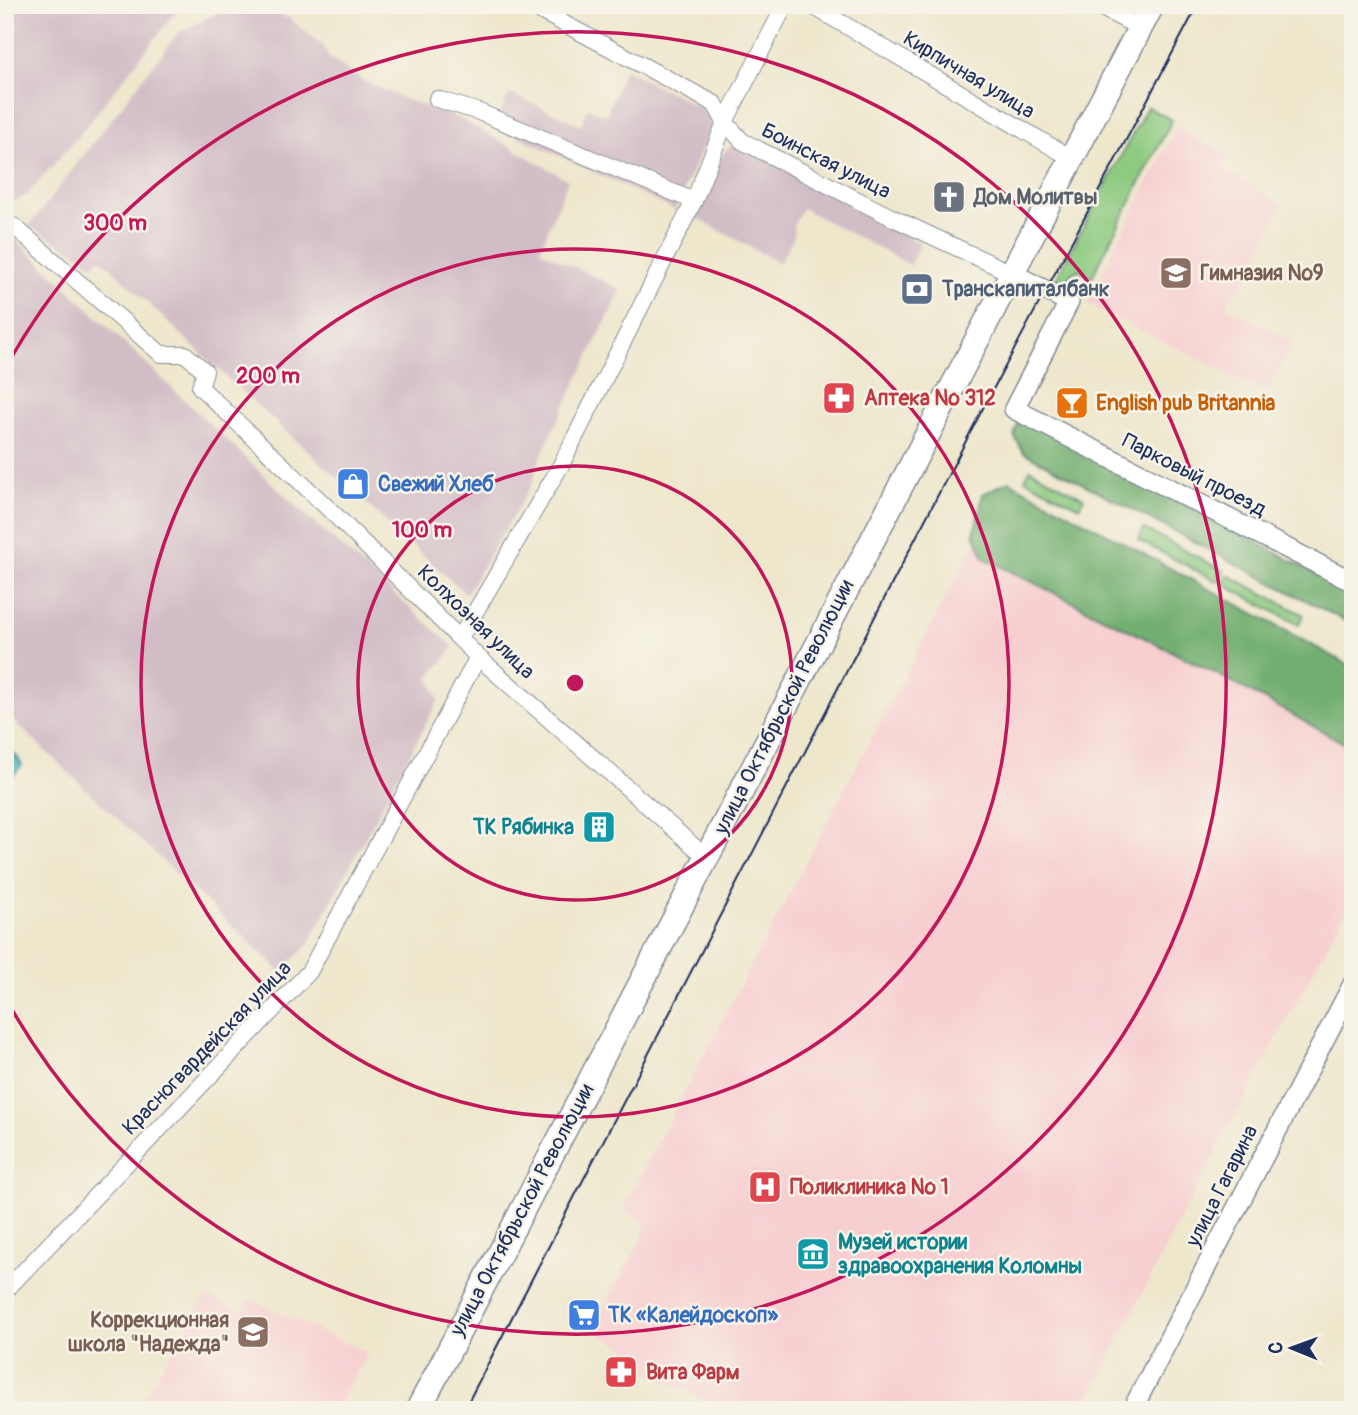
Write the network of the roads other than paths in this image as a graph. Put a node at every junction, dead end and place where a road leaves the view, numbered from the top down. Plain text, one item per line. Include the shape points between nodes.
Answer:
1 (529, 5) edge
2 (785, 5) edge
3 (811, 5) edge
4 (1096, 5) edge
5 (1152, 5) edge
6 (1140, 28) junction
7 (437, 99) dead end
8 (725, 122) junction
9 (1070, 158) junction
10 (694, 201) junction
11 (10, 225) edge
12 (1011, 273) junction
13 (1353, 582) edge
14 (460, 638) junction
15 (478, 657) junction
16 (706, 857) junction
17 (1352, 988) edge
18 (5, 1291) edge
19 (418, 1410) edge
20 (1132, 1410) edge

1 - 8 street, Боинская улица via 715,104
2 - 8 street
3 - 9 street, Кирпичная улица
4 - 6 street
5 - 6 main road, улица Октябрьской Революции
6 - 9 main road, улица Октябрьской Революции
7 - 10 street
8 - 10 street
8 - 12 street, Боинская улица via 742,141
9 - 12 main road, улица Октябрьской Революции
10 - 14 street via 561,465
11 - 14 street, Колхозная улица via 161,354 186,354 205,371 200,387
12 - 13 street, Парковый проезд via 1069,302 1014,409
12 - 16 main road, улица Октябрьской Революции
14 - 15 street, Колхозная улица
15 - 16 street, Колхозная улица
15 - 18 street, Красногвардейская улица via 309,972
16 - 19 main road, улица Октябрьской Революции
17 - 20 street, улица Гагарина

